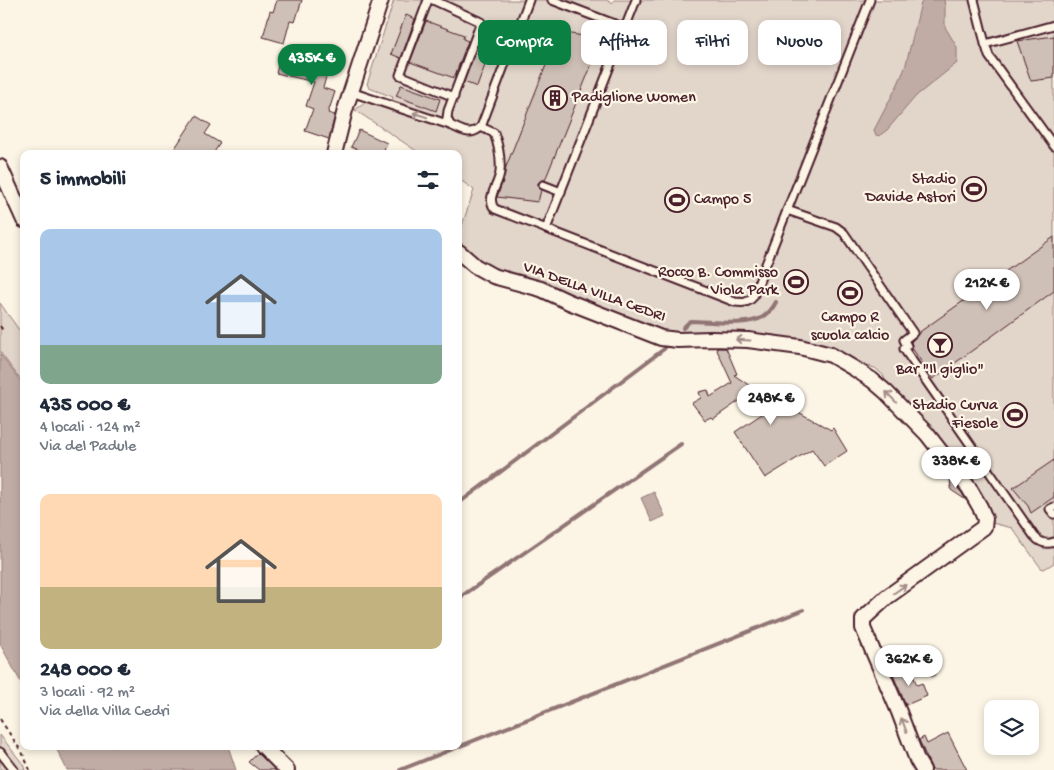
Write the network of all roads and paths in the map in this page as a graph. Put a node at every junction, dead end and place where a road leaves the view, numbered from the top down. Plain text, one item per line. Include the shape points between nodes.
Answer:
1 (381, 0) edge
2 (428, 0) edge
3 (433, 0) edge
4 (529, 0) edge
5 (552, 0) edge
6 (636, 0) edge
7 (870, 0) edge
8 (974, 0) edge
9 (604, 20) edge
10 (628, 20) edge
11 (1054, 24) edge
12 (985, 44) junction
13 (610, 65) edge
14 (351, 92) junction
15 (454, 97) junction
16 (450, 125) junction
17 (481, 127) junction
18 (1054, 146) edge
19 (335, 150) edge
20 (0, 167) edge
21 (543, 185) dead end
22 (560, 192) junction
23 (787, 210) junction
24 (20, 211) edge
25 (546, 229) junction
26 (462, 254) edge
27 (0, 326) edge
28 (4, 332) dead end
29 (1054, 506) edge
30 (1054, 514) edge
31 (1054, 542) edge
32 (0, 719) edge
33 (20, 749) edge
34 (20, 750) edge
35 (267, 750) edge
36 (0, 752) edge
37 (14, 770) edge
38 (30, 770) edge
39 (287, 770) edge
40 (923, 770) edge

1 - 14 street
2 - 15 lane via 400,75
3 - 15 lane via 481,22
4 - 17 lane
5 - 9 lane
6 - 10 lane
7 - 23 lane
8 - 12 lane
11 - 12 lane
12 - 18 lane via 989,56
13 - 22 lane
16 -> 14 lane
14 - 19 street
15 - 16 lane via 447,118
16 - 17 lane via 469,133
17 - 25 lane via 494,133 497,142 500,173 490,200 492,206
20 - 24 street
21 - 22 lane
22 - 25 lane
23 - 25 lane via 753,297 742,303
23 - 31 lane via 836,227 844,233 913,333 904,340 907,346 904,349 1034,536 1039,542
40 -> 26 street, VIA DELLA VILLA CEDRI via 916,760 863,628 863,619 984,527 985,519 969,488 927,434 872,380 830,355 800,346 754,341 661,338 541,289 493,276
27 - 28 path
29 - 30 lane via 1050,509
32 - 33 path
34 - 38 path
35 - 39 street
36 - 37 lane

